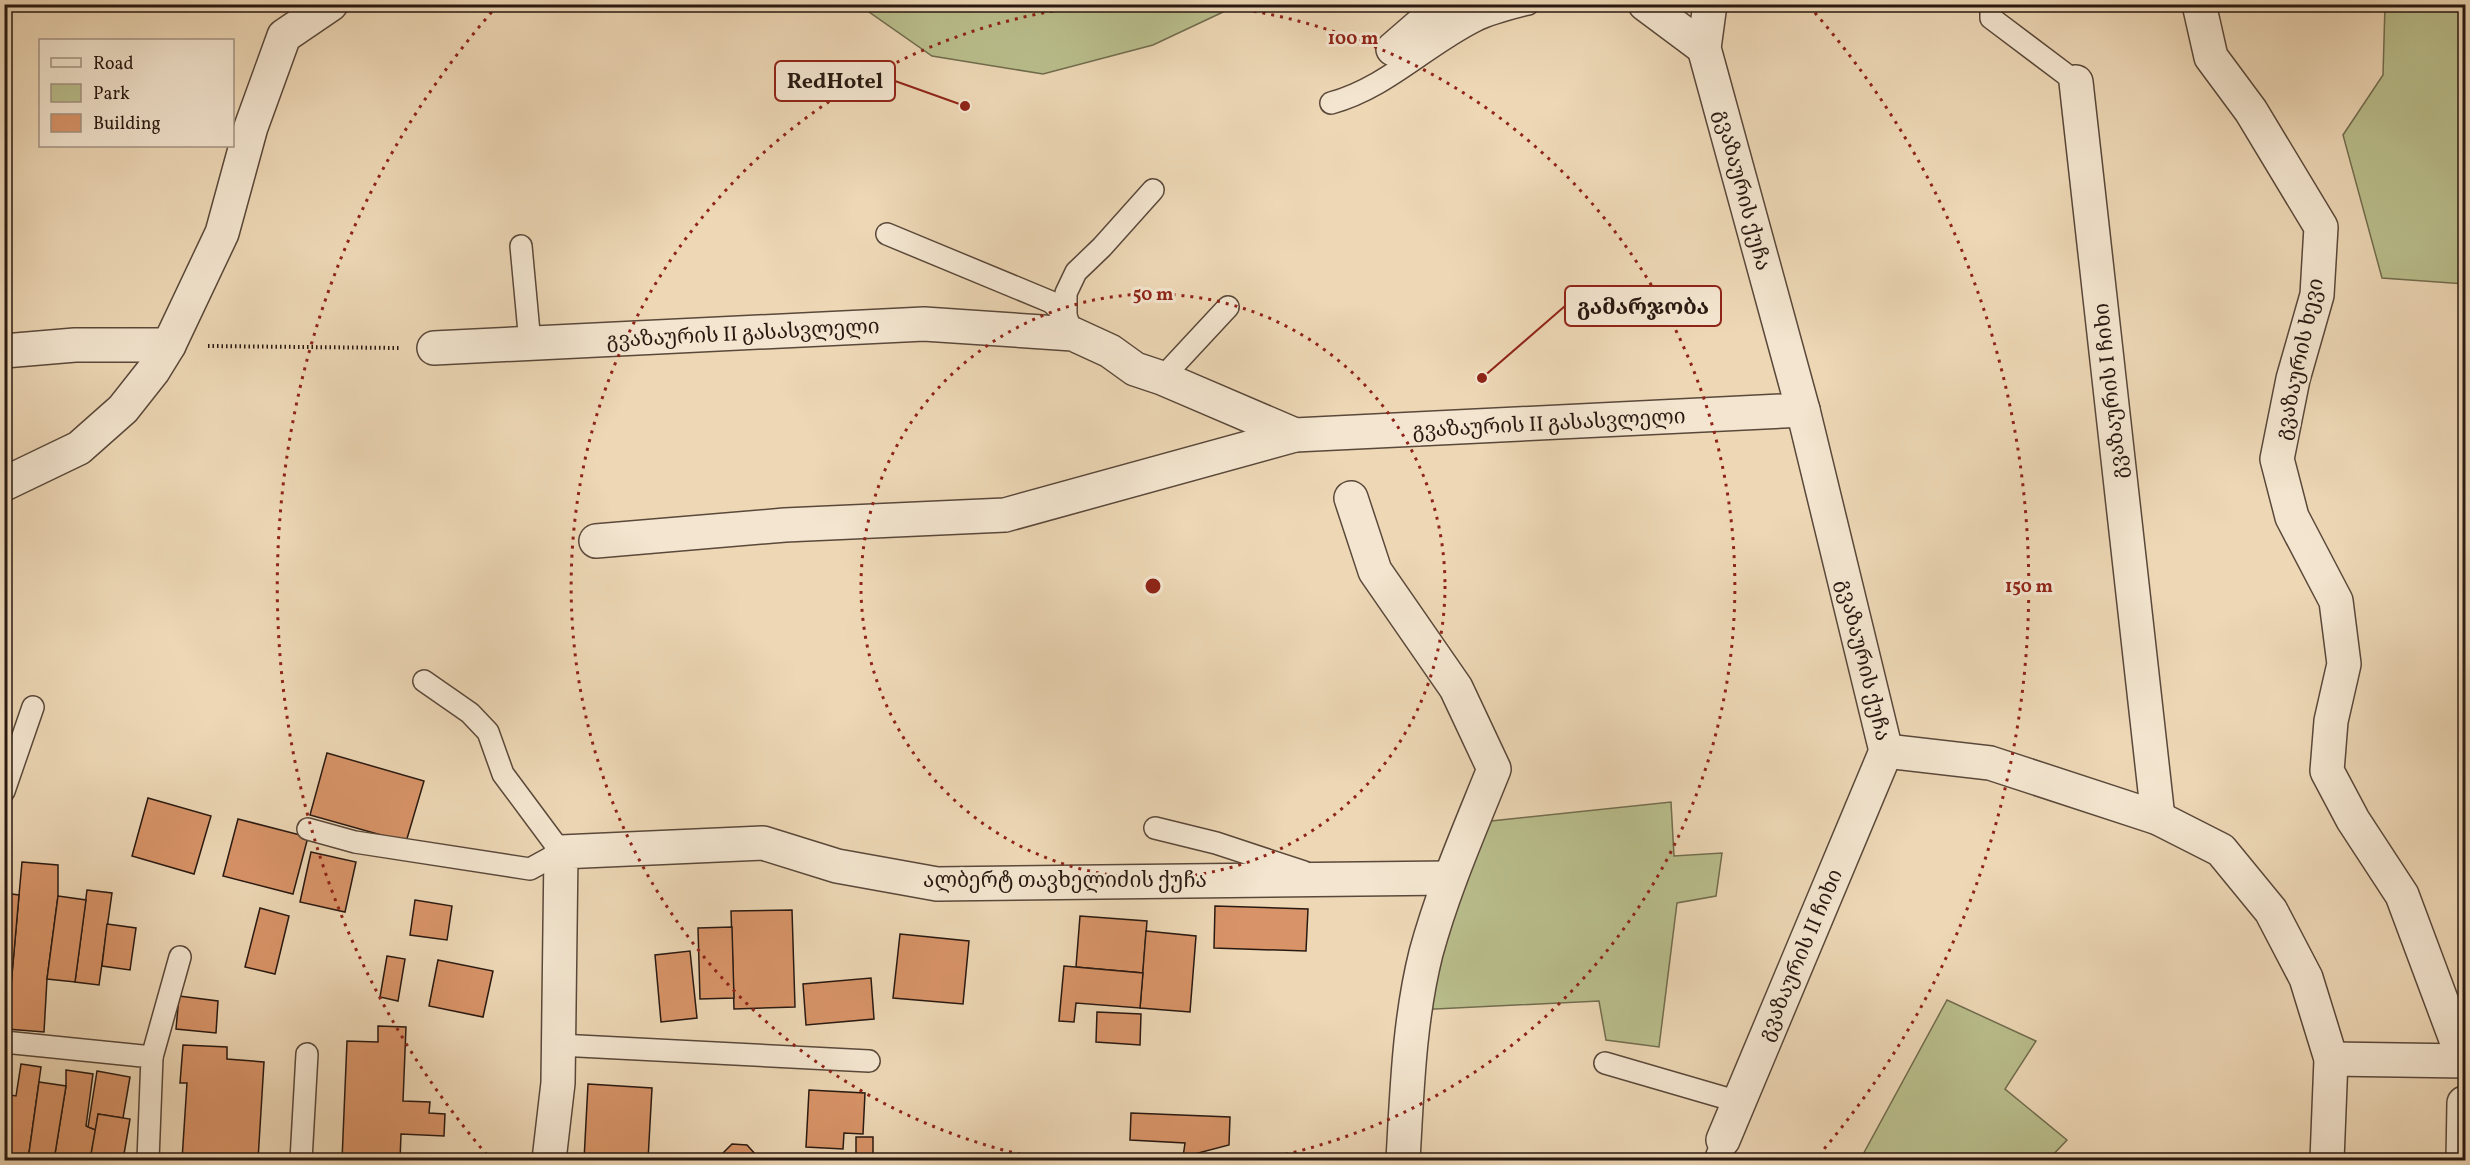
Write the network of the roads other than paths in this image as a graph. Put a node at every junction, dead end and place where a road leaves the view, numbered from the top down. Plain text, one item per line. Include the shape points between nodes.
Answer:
1 (331, 4) edge
2 (1458, 4) edge
3 (1528, 4) edge
4 (1644, 4) edge
5 (1710, 4) edge
6 (1991, 4) edge
7 (2199, 4) edge
8 (1704, 48) junction
9 (1393, 49) dead end
10 (2076, 82) joint
11 (1331, 103) dead end
12 (1153, 190) dead end
13 (887, 234) dead end
14 (521, 246) dead end
15 (1228, 307) dead end
16 (1070, 325) junction
17 (530, 343) junction
18 (169, 345) junction
19 (434, 348) road end
20 (4, 351) edge
21 (1162, 378) junction
22 (1803, 410) junction
23 (1295, 435) junction
24 (4, 484) edge
25 (1351, 498) dead end
26 (596, 541) dead end
27 (424, 681) dead end
28 (33, 707) dead end
29 (1886, 751) junction
30 (4, 792) edge
31 (2158, 818) junction
32 (1155, 828) dead end
33 (308, 830) dead end
34 (561, 852) junction
35 (1450, 878) junction
36 (1324, 879) junction
37 (180, 957) dead end
38 (4, 1042) edge
39 (559, 1045) junction
40 (307, 1054) dead end
41 (152, 1057) junction
42 (2331, 1059) junction
43 (869, 1061) dead end
44 (2465, 1061) edge
45 (1605, 1063) dead end
46 (1739, 1102) junction
47 (2464, 1103) dead end
48 (1719, 1150) edge
49 (148, 1161) edge
50 (301, 1161) edge
51 (549, 1161) edge
52 (1403, 1161) edge
53 (2327, 1161) edge
54 (2463, 1161) edge

1 - 18 street via 284,36 251,127 222,233
2 - 9 street via 1423,23
3 - 11 lane via 1476,20 1356,96
4 - 8 street
5 - 8 street, გვაზაურის ქუჩა
6 - 10 lane, გვაზაურის I ჩიხი via 1991,18
7 - 44 street, გვაზაურის ხევი via 2211,57 2251,111 2321,227 2317,295 2293,379 2277,459 2292,517 2336,601 2344,664 2331,721 2327,771 2353,820 2402,895
8 - 22 street, გვაზაურის ქუჩა
10 - 31 street, გვაზაურის I ჩიხი
12 - 16 lane via 1076,272 1066,292
13 - 16 lane via 1051,302
14 - 17 lane
15 - 21 lane
16 - 17 street, გვაზაურის II გასასვლელი via 924,324
16 - 21 street, გვაზაურის II გასასვლელი via 1135,369
17 - 19 street, გვაზაურის II გასასვლელი
18 - 20 street via 75,345
18 - 24 street via 123,409 80,447
21 - 23 street, გვაზაურის II გასასვლელი
22 - 23 street, გვაზაურის II გასასვლელი
22 - 29 street, გვაზაურის ქუჩა
23 - 26 street, გვაზაურის II გასასვლელი via 1005,515 784,525
25 - 35 street via 1375,571 1456,688 1494,769
27 - 34 lane via 471,713 489,732 503,774
28 - 30 lane
29 - 31 street, გვაზაურის ქუჩა via 1990,763
29 - 46 street, გვაზაურის II ჩიხი
31 - 42 street, გვაზაურის ქუჩა via 2221,850 2271,911 2306,978
32 - 36 lane via 1216,843
33 - 34 lane via 366,844 530,869
34 - 36 street, ალბერტ თავხელიძის ქუჩა via 762,843 837,866 937,884
34 - 39 street
35 - 36 street, ალბერტ თავხელიძის ქუჩა
35 - 52 street via 1426,953 1409,1044
37 - 41 lane
38 - 41 lane
39 - 43 lane
39 - 51 street
40 - 50 lane
41 - 49 lane
42 - 44 street
42 - 53 street, გვაზაურის ქუჩა
45 - 46 lane
46 - 48 street, გვაზაურის II ჩიხი
47 - 54 street

